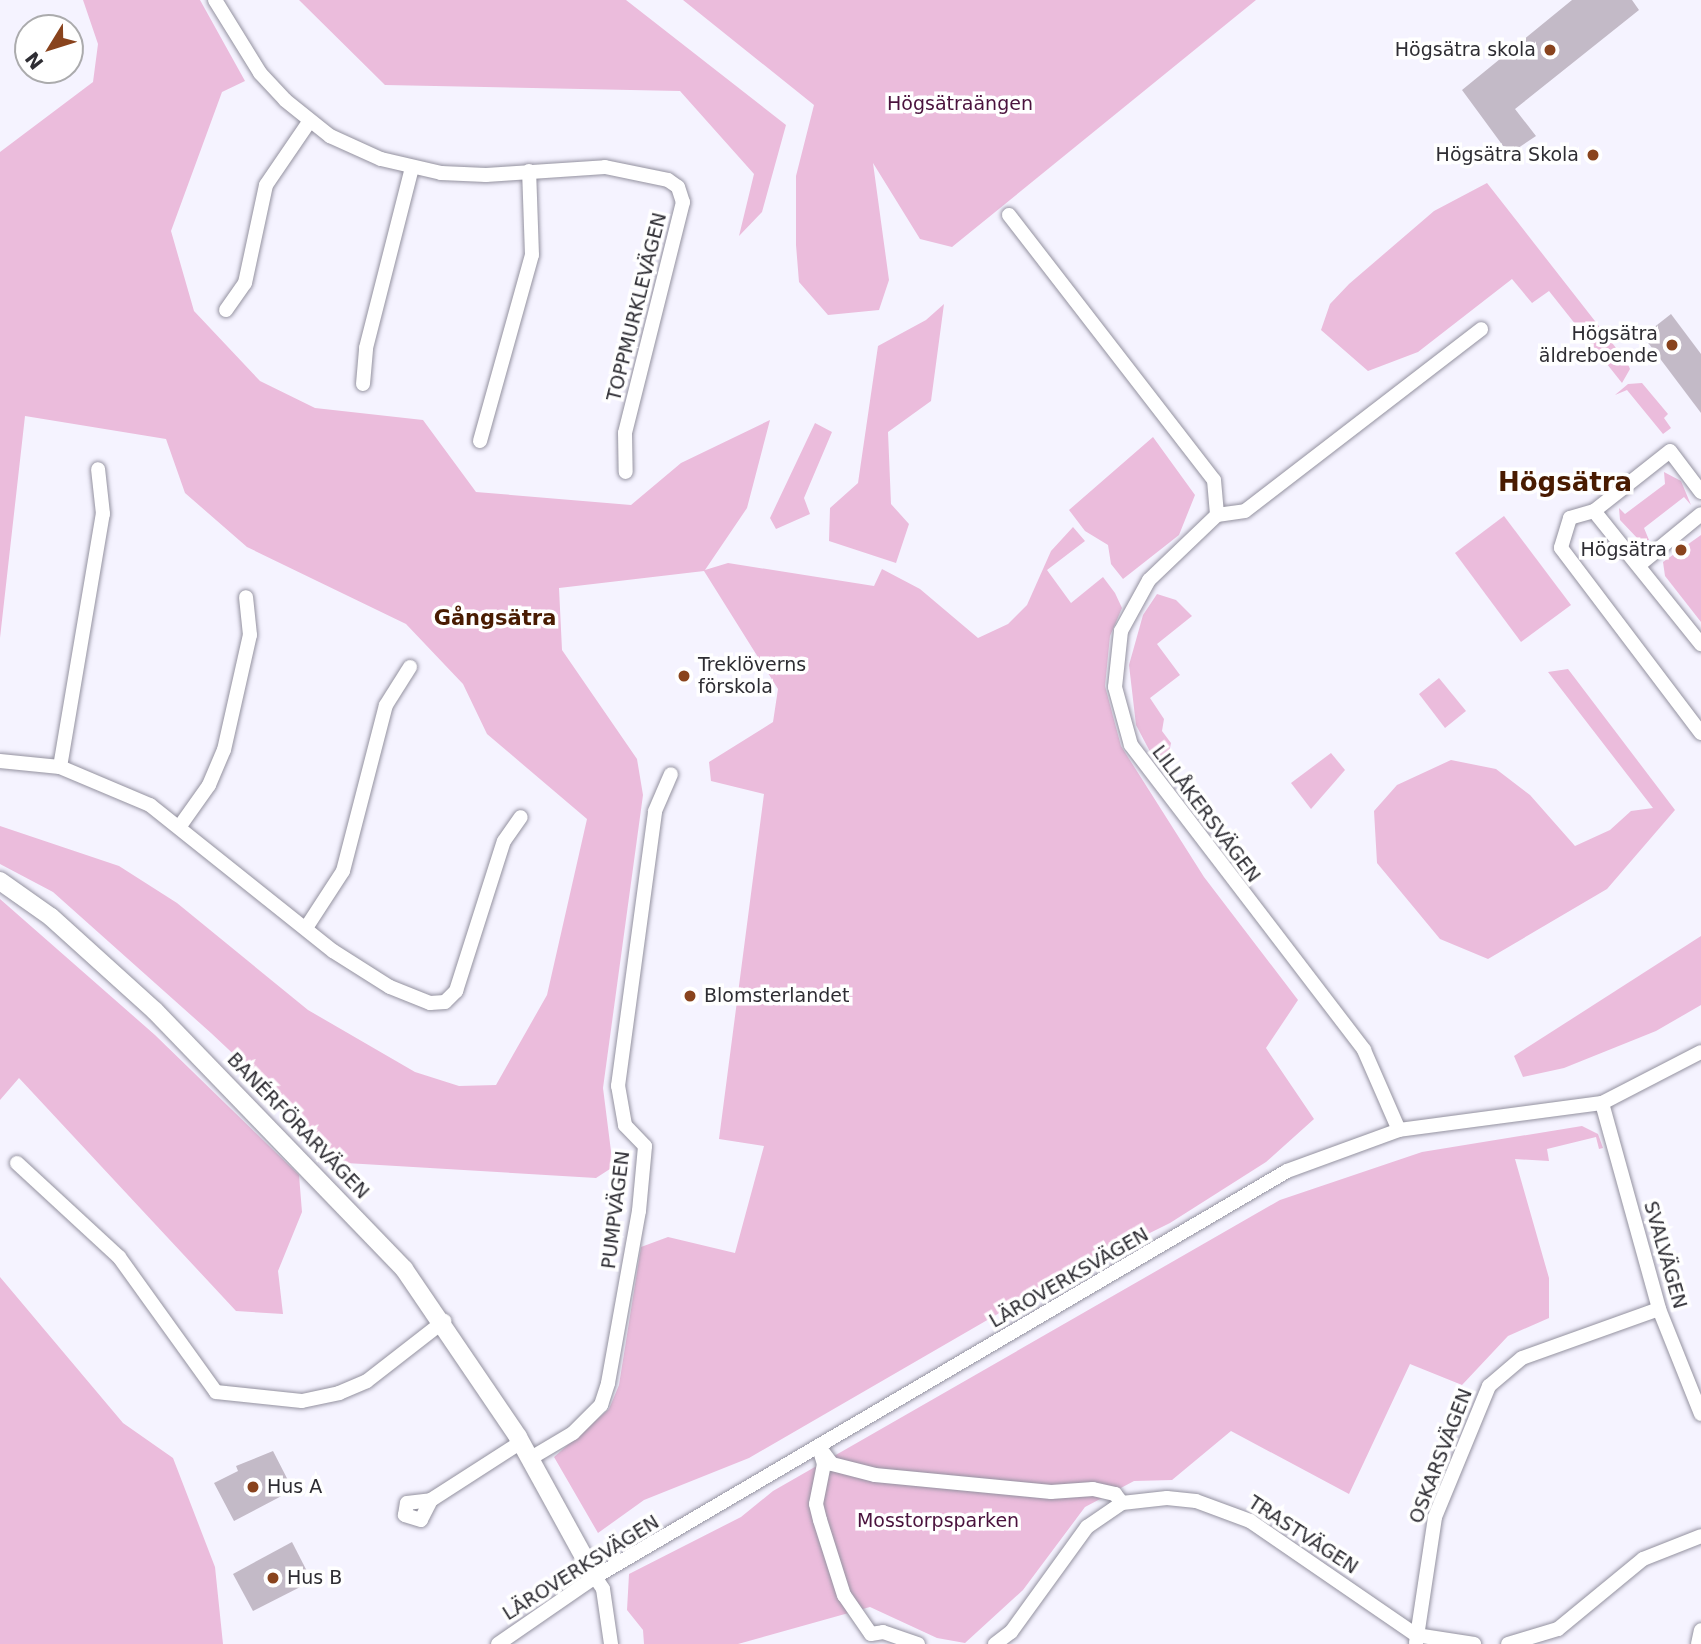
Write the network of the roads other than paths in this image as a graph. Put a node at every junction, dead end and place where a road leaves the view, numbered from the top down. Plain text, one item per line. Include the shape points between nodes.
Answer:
1 (215, 0) edge
2 (309, 122) junction
3 (412, 168) junction
4 (529, 172) junction
5 (1009, 215) dead end
6 (226, 310) dead end
7 (1481, 329) dead end
8 (363, 384) dead end
9 (480, 441) dead end
10 (98, 469) dead end
11 (626, 472) dead end
12 (1701, 492) edge
13 (1594, 511) junction
14 (1217, 514) junction
15 (1701, 514) edge
16 (1639, 565) junction
17 (246, 597) dead end
18 (1701, 644) edge
19 (410, 667) dead end
20 (1701, 733) edge
21 (0, 761) edge
22 (60, 767) junction
23 (671, 774) dead end
24 (521, 817) dead end
25 (180, 826) junction
26 (0, 881) edge
27 (306, 928) junction
28 (1701, 1052) edge
29 (1602, 1103) junction
30 (1399, 1130) junction
31 (17, 1163) dead end
32 (1659, 1308) junction
33 (444, 1321) junction
34 (1701, 1414) edge
35 (521, 1442) junction
36 (819, 1447) junction
37 (531, 1458) junction
38 (431, 1500) dead end
39 (1122, 1503) junction
40 (1701, 1536) edge
41 (595, 1577) junction
42 (1701, 1630) edge
43 (868, 1639) edge
44 (1416, 1640) edge
45 (498, 1644) edge
46 (611, 1644) edge
47 (918, 1644) edge
48 (995, 1644) edge
49 (1474, 1644) edge
50 (1508, 1644) edge
51 (1698, 1644) edge

1 - 2 street, TOPPMURKLEVÄGEN via 260,73
2 - 3 street, TOPPMURKLEVÄGEN via 352,147
2 - 6 street via 266,185 244,284
3 - 4 street, TOPPMURKLEVÄGEN via 486,175
3 - 8 street via 366,348
4 - 9 street via 535,217 532,254
4 - 11 street, TOPPMURKLEVÄGEN via 606,167 668,180 682,194 625,433
5 - 14 street via 1214,480
7 - 14 street via 1245,511
10 - 22 street via 103,514
12 - 13 street via 1670,451
13 - 16 street
13 - 20 street via 1570,518 1560,535 1561,548
14 - 30 street, LILLÅKERSVÄGEN via 1205,532 1167,561 1134,602 1115,658 1119,714 1144,765 1364,1050
15 - 16 street
16 - 18 street
17 - 25 street via 250,635 224,750 198,805
19 - 27 street via 386,705 343,871
21 - 22 street
22 - 25 street via 117,788
23 - 37 street, PUMPVÄGEN via 655,811 618,1086 625,1125 645,1146 639,1211 608,1383 601,1405 573,1433
24 - 27 street via 504,841 456,990 445,1002 430,1003 390,987
25 - 27 street
26 - 33 street, BANÉRFÖRARVÄGEN via 66,929 214,1069 323,1179
28 - 29 street, LÄROVERKSVÄGEN
29 - 30 street, LÄROVERKSVÄGEN
29 - 32 street, SVALVÄGEN
30 - 36 street, LÄROVERKSVÄGEN via 1287,1171
31 - 33 street via 118,1256 216,1392 302,1401 339,1393 368,1381
32 - 34 street, SVALVÄGEN
32 - 44 street, OSKARSVÄGEN via 1522,1358 1489,1386 1435,1517
33 - 35 street, BANÉRFÖRARVÄGEN
35 - 37 street, BANÉRFÖRARVÄGEN
35 - 38 street
36 - 39 street via 832,1464 862,1473 1051,1492 1093,1489 1115,1494
36 - 41 street, LÄROVERKSVÄGEN
36 - 43 street via 824,1464 816,1504 820,1520 844,1595
37 - 41 street, BANÉRFÖRARVÄGEN
39 - 44 street, TRASTVÄGEN via 1167,1498 1224,1509 1289,1544
39 - 48 street, TRASTVÄGEN via 1087,1527 1011,1632
40 - 50 street via 1643,1559 1558,1629
41 - 45 street, LÄROVERKSVÄGEN
41 - 46 street via 603,1589
42 - 51 street
43 - 47 street via 883,1632
44 - 49 street, TRASTVÄGEN

